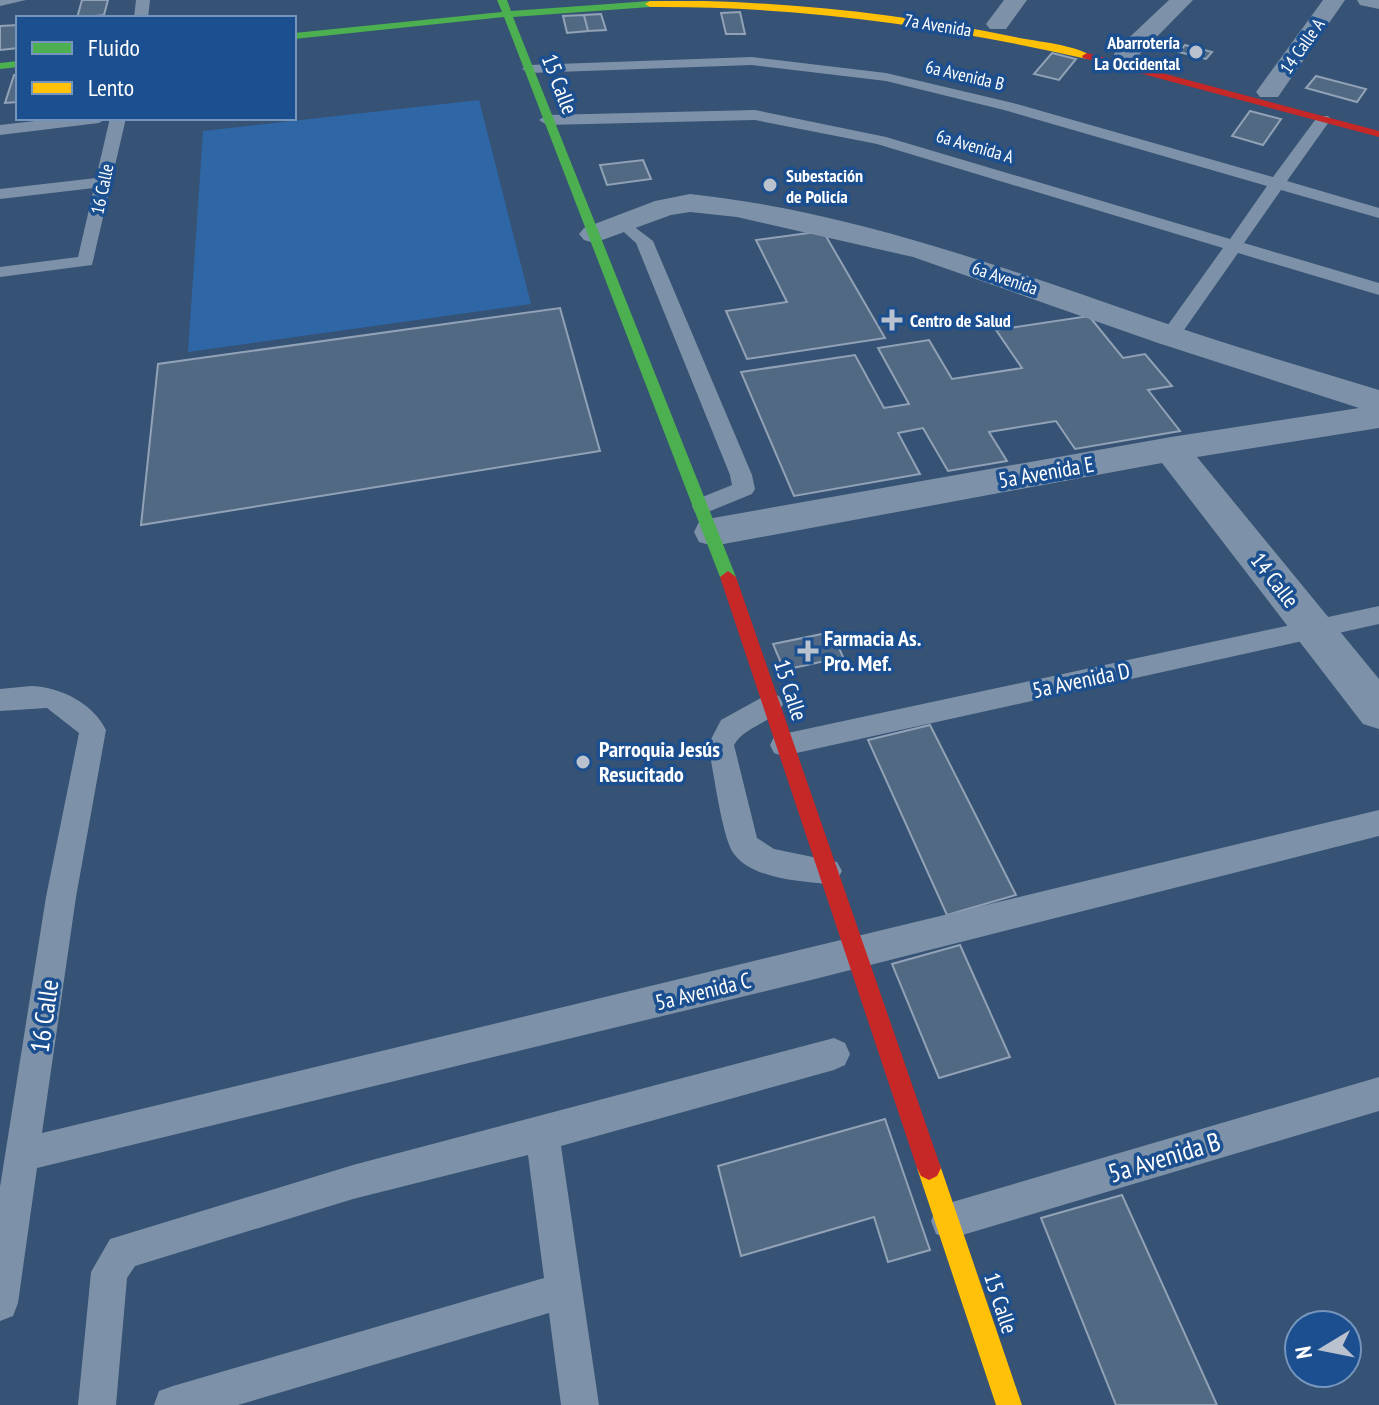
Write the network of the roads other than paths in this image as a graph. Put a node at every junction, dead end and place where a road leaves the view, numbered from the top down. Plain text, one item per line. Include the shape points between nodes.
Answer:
1 (19, 0) edge
2 (549, 0) edge
3 (842, 0) edge
4 (1016, 0) edge
5 (1182, 0) edge
6 (1334, 0) edge
7 (1368, 0) edge
8 (0, 2) edge
9 (1379, 2) edge
10 (505, 6) edge
11 (998, 24) junction
12 (296, 25) edge
13 (296, 36) edge
14 (1126, 54) junction
15 (529, 69) junction
16 (1269, 92) junction
17 (1323, 119) junction
18 (82, 120) edge
19 (118, 120) edge
20 (547, 120) junction
21 (1379, 121) edge
22 (0, 130) edge
23 (1379, 134) edge
24 (104, 182) junction
25 (1275, 183) junction
26 (0, 194) edge
27 (1379, 213) edge
28 (609, 229) junction
29 (1233, 243) junction
30 (0, 272) edge
31 (1379, 289) edge
32 (1170, 336) junction
33 (1379, 402) edge
34 (1379, 416) edge
35 (1171, 449) junction
36 (708, 519) junction
37 (1379, 615) edge
38 (1314, 629) junction
39 (0, 700) edge
40 (770, 704) junction
41 (1379, 711) edge
42 (783, 745) junction
43 (1379, 823) edge
44 (827, 871) junction
45 (856, 954) junction
46 (834, 1054) dead end
47 (1379, 1094) edge
48 (542, 1134) junction
49 (25, 1154) junction
50 (949, 1221) junction
51 (564, 1290) junction
52 (0, 1303) edge
53 (97, 1405) edge
54 (173, 1405) edge
55 (580, 1405) edge
56 (1009, 1405) edge

1 - 8 lane
2 - 10 street, 7a Avenida
3 - 11 street, 7a Avenida
4 - 11 street
5 - 14 street
6 - 16 street, 14 Calle A
7 - 9 street
10 - 12 street, 7a Avenida
10 - 13 street, 7a Avenida
10 - 15 street, 15 Calle
10 - 17 street, 7a Avenida via 746,3 836,10 990,34
11 - 14 street, 7a Avenida
14 - 16 street, 7a Avenida
15 - 20 street, 15 Calle
15 - 25 lane, 6a Avenida B via 752,61 886,77 1008,106
16 - 21 street, 7a Avenida
17 - 23 street, 7a Avenida
17 - 25 lane
18 - 22 lane
19 - 24 lane, 16 Calle
20 - 28 street, 15 Calle
20 - 29 lane, 6a Avenida A via 755,115 880,140
24 - 26 lane
24 - 30 lane, 16 Calle via 86,261
25 - 27 lane, 6a Avenida B
25 - 29 lane
28 - 32 street, 6a Avenida via 643,213 690,203 737,208 922,250
28 - 36 street, 15 Calle
28 - 36 lane via 644,241 741,475 744,489
29 - 31 lane, 6a Avenida A
29 - 32 lane
32 - 33 street, 6a Avenida
34 - 35 street, 5a Avenida E
35 - 36 street, 5a Avenida E
35 - 38 street, 14 Calle
36 - 40 street, 15 Calle
37 - 38 lane, 5a Avenida D
38 - 41 street, 14 Calle
38 - 42 lane, 5a Avenida D
39 - 49 lane, 16 Calle via 40,695 65,702 93,730 61,897
40 - 42 street, 15 Calle
40 - 44 lane via 730,728 721,745 744,845 770,862
42 - 44 street, 15 Calle
43 - 45 lane, 5a Avenida C
44 - 45 street, 15 Calle
45 - 49 lane, 5a Avenida C
45 - 50 street, 15 Calle
46 - 48 lane
47 - 50 lane, 5a Avenida B
48 - 51 lane
48 - 53 lane via 353,1182 123,1252 109,1272
49 - 52 lane, 16 Calle
50 - 56 street, 15 Calle
51 - 54 lane
51 - 55 lane

